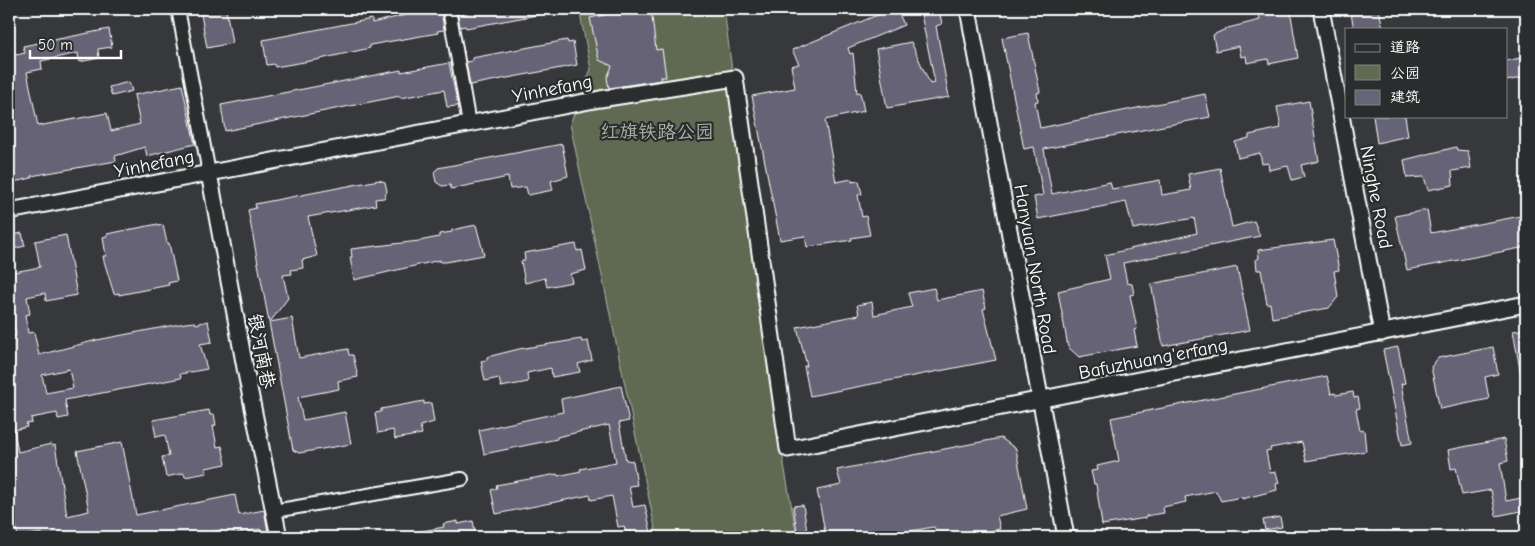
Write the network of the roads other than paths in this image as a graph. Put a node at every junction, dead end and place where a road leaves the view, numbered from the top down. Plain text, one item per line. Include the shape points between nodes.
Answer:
1 (178, 9) edge
2 (448, 9) edge
3 (968, 9) edge
4 (1321, 9) edge
5 (469, 124) junction
6 (209, 173) junction
7 (9, 211) edge
8 (1526, 304) edge
9 (1382, 333) junction
10 (1040, 400) junction
11 (788, 449) joint
12 (462, 479) dead end
13 (274, 511) junction
14 (279, 537) edge
15 (1066, 537) edge

1 - 6 street
2 - 5 street
3 - 10 street, Hanyuan North Road
4 - 9 street, Ninghe Road
5 - 6 street, Yinhefang
5 - 11 street, Yinhefang via 735,78
6 - 7 street, Yinhefang
6 - 13 street, 银河南巷
8 - 9 street, Bafuzhuang'erfang
9 - 10 street, Bafuzhuang'erfang
10 - 11 street, Bafuzhuang'erfang
10 - 15 street, Hanyuan North Road
12 - 13 street
13 - 14 street, 银河南巷

